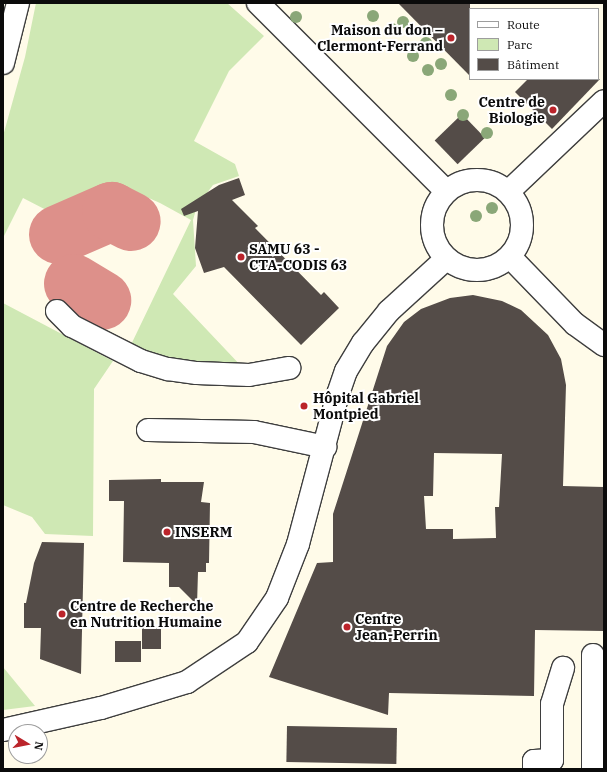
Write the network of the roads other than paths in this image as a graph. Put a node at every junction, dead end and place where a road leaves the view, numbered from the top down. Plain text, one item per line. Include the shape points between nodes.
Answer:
1 (18, 3) edge
2 (258, 3) edge
3 (3, 63) edge
4 (604, 101) edge
5 (446, 191) junction
6 (508, 192) junction
7 (510, 257) junction
8 (446, 259) junction
9 (57, 311) dead end
10 (604, 345) edge
11 (289, 368) dead end
12 (148, 430) dead end
13 (325, 448) junction
14 (593, 655) dead end
15 (563, 668) dead end
16 (3, 730) edge
17 (534, 769) edge
18 (593, 769) edge

1 - 3 lane
2 - 5 lane
4 - 6 lane
5 - 6 lane via 459,183 478,180 494,183
5 - 8 lane via 434,209 431,229 438,248
6 - 7 lane via 519,208 522,224 520,242
7 - 8 lane via 494,268 477,271 459,268
7 - 10 lane via 575,324
8 - 13 lane via 389,311 363,344 346,371
9 - 11 lane via 72,326 141,361 168,369 250,375
12 - 13 lane via 254,432
13 - 16 lane via 298,544 277,598 247,642 188,682 101,708
14 - 18 lane
15 - 17 lane via 552,704 552,760 534,761

